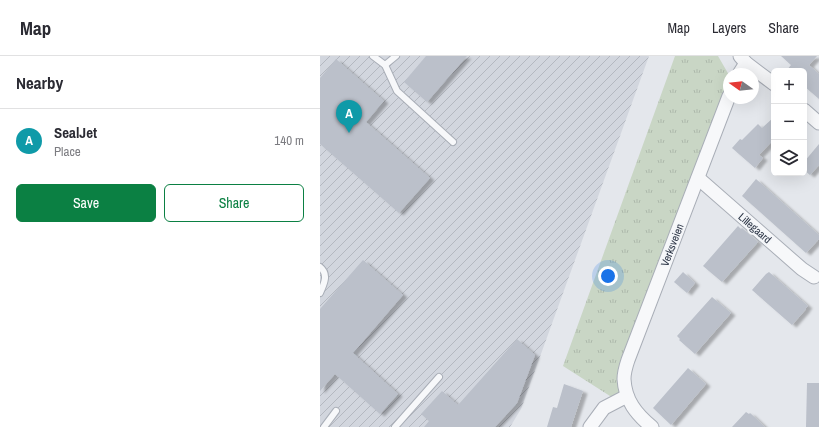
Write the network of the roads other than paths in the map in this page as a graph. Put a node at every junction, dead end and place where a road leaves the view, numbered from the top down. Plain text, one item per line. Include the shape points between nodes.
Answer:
1 (373, 56) edge
2 (396, 56) edge
3 (743, 59) edge
4 (385, 65) junction
5 (771, 82) edge
6 (726, 104) edge
7 (807, 113) edge
8 (819, 123) edge
9 (453, 142) dead end
10 (698, 178) junction
11 (320, 267) edge
12 (814, 277) dead end
13 (320, 293) edge
14 (439, 377) dead end
15 (627, 396) junction
16 (336, 411) dead end
17 (324, 427) edge
18 (395, 427) edge
19 (590, 427) edge
20 (652, 427) edge

1 - 4 lane
2 - 4 lane
3 - 5 street
4 - 9 lane via 397,91
6 - 10 street, Verksveien
7 - 8 street
10 - 12 street, Lillegaard
10 - 15 street, Verksveien via 628,360 624,378
11 - 13 lane via 325,276
14 - 18 lane
15 - 19 street via 604,408
15 - 20 street via 633,409
16 - 17 lane

